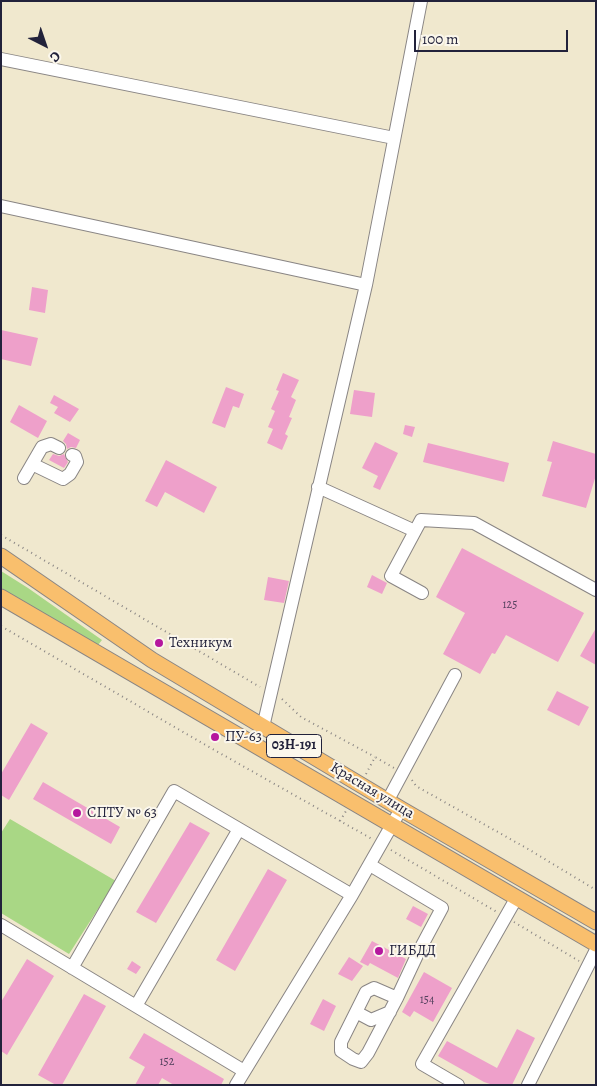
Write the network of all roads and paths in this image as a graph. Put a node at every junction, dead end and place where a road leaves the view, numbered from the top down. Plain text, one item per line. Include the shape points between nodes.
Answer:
1 (421, 1) edge
2 (1, 59) edge
3 (394, 138) junction
4 (1, 206) edge
5 (366, 285) junction
6 (59, 448) dead end
7 (72, 454) dead end
8 (32, 464) junction
9 (24, 478) dead end
10 (318, 487) junction
11 (415, 531) junction
12 (1, 535) edge
13 (1, 556) edge
14 (596, 590) edge
15 (422, 593) dead end
16 (1, 597) edge
17 (1, 626) edge
18 (455, 675) dead end
19 (270, 693) junction
20 (262, 727) junction
21 (375, 757) junction
22 (403, 773) junction
23 (360, 784) junction
24 (351, 800) junction
25 (388, 800) junction
26 (401, 809) junction
27 (340, 821) junction
28 (393, 824) junction
29 (239, 829) junction
30 (382, 844) junction
31 (370, 865) junction
32 (596, 890) edge
33 (352, 895) junction
34 (517, 897) junction
35 (506, 918) junction
36 (596, 922) edge
37 (1, 925) edge
38 (596, 944) edge
39 (596, 950) edge
40 (588, 966) junction
41 (72, 968) junction
42 (397, 998) junction
43 (136, 1006) junction
44 (356, 1012) junction
45 (390, 1012) junction
46 (244, 1071) junction
47 (236, 1085) edge
48 (458, 1085) edge
49 (528, 1085) edge

1 - 3 street
2 - 3 street
3 - 5 street
4 - 5 street
5 - 10 street
6 - 8 street via 51,444 42,447
7 - 8 street via 77,462 63,479
8 - 9 street
10 - 11 street
10 - 19 street
11 - 14 street via 421,520 474,523
11 - 15 street via 391,576
12 - 19 path
13 - 20 main road, Красная улица / 03Н-191 via 152,660
16 - 24 main road, Красная улица / 03Н-191
17 - 27 path
18 - 22 street
19 - 20 street
19 - 21 path via 300,717
20 - 23 main road, Красная улица / 03Н-191
21 - 22 path
21 - 23 path
22 - 25 street
22 - 32 path via 416,786
23 - 25 main road, Красная улица / 03Н-191
24 - 27 path
24 - 28 main road, Красная улица / 03Н-191
25 - 26 main road, Красная улица / 03Н-191
26 - 28 street
26 - 36 main road, Красная улица / 03Н-191
27 - 30 path
28 - 30 street
28 - 34 main road, Красная улица / 03Н-191
29 - 33 street
29 - 41 street via 174,791
29 - 43 street
30 - 31 street
30 - 35 path
31 - 33 street
31 - 42 street via 442,908
33 - 46 street
34 - 35 street
34 - 38 main road, Красная улица / 03Н-191
35 - 40 path
35 - 48 street via 422,1064
37 - 41 street
39 - 40 street
40 - 49 street
41 - 43 street
42 - 44 street via 374,988 366,992
42 - 45 street
43 - 46 street
44 - 45 street via 371,1020
44 - 45 street via 341,1042 341,1051 361,1062
46 - 47 street

